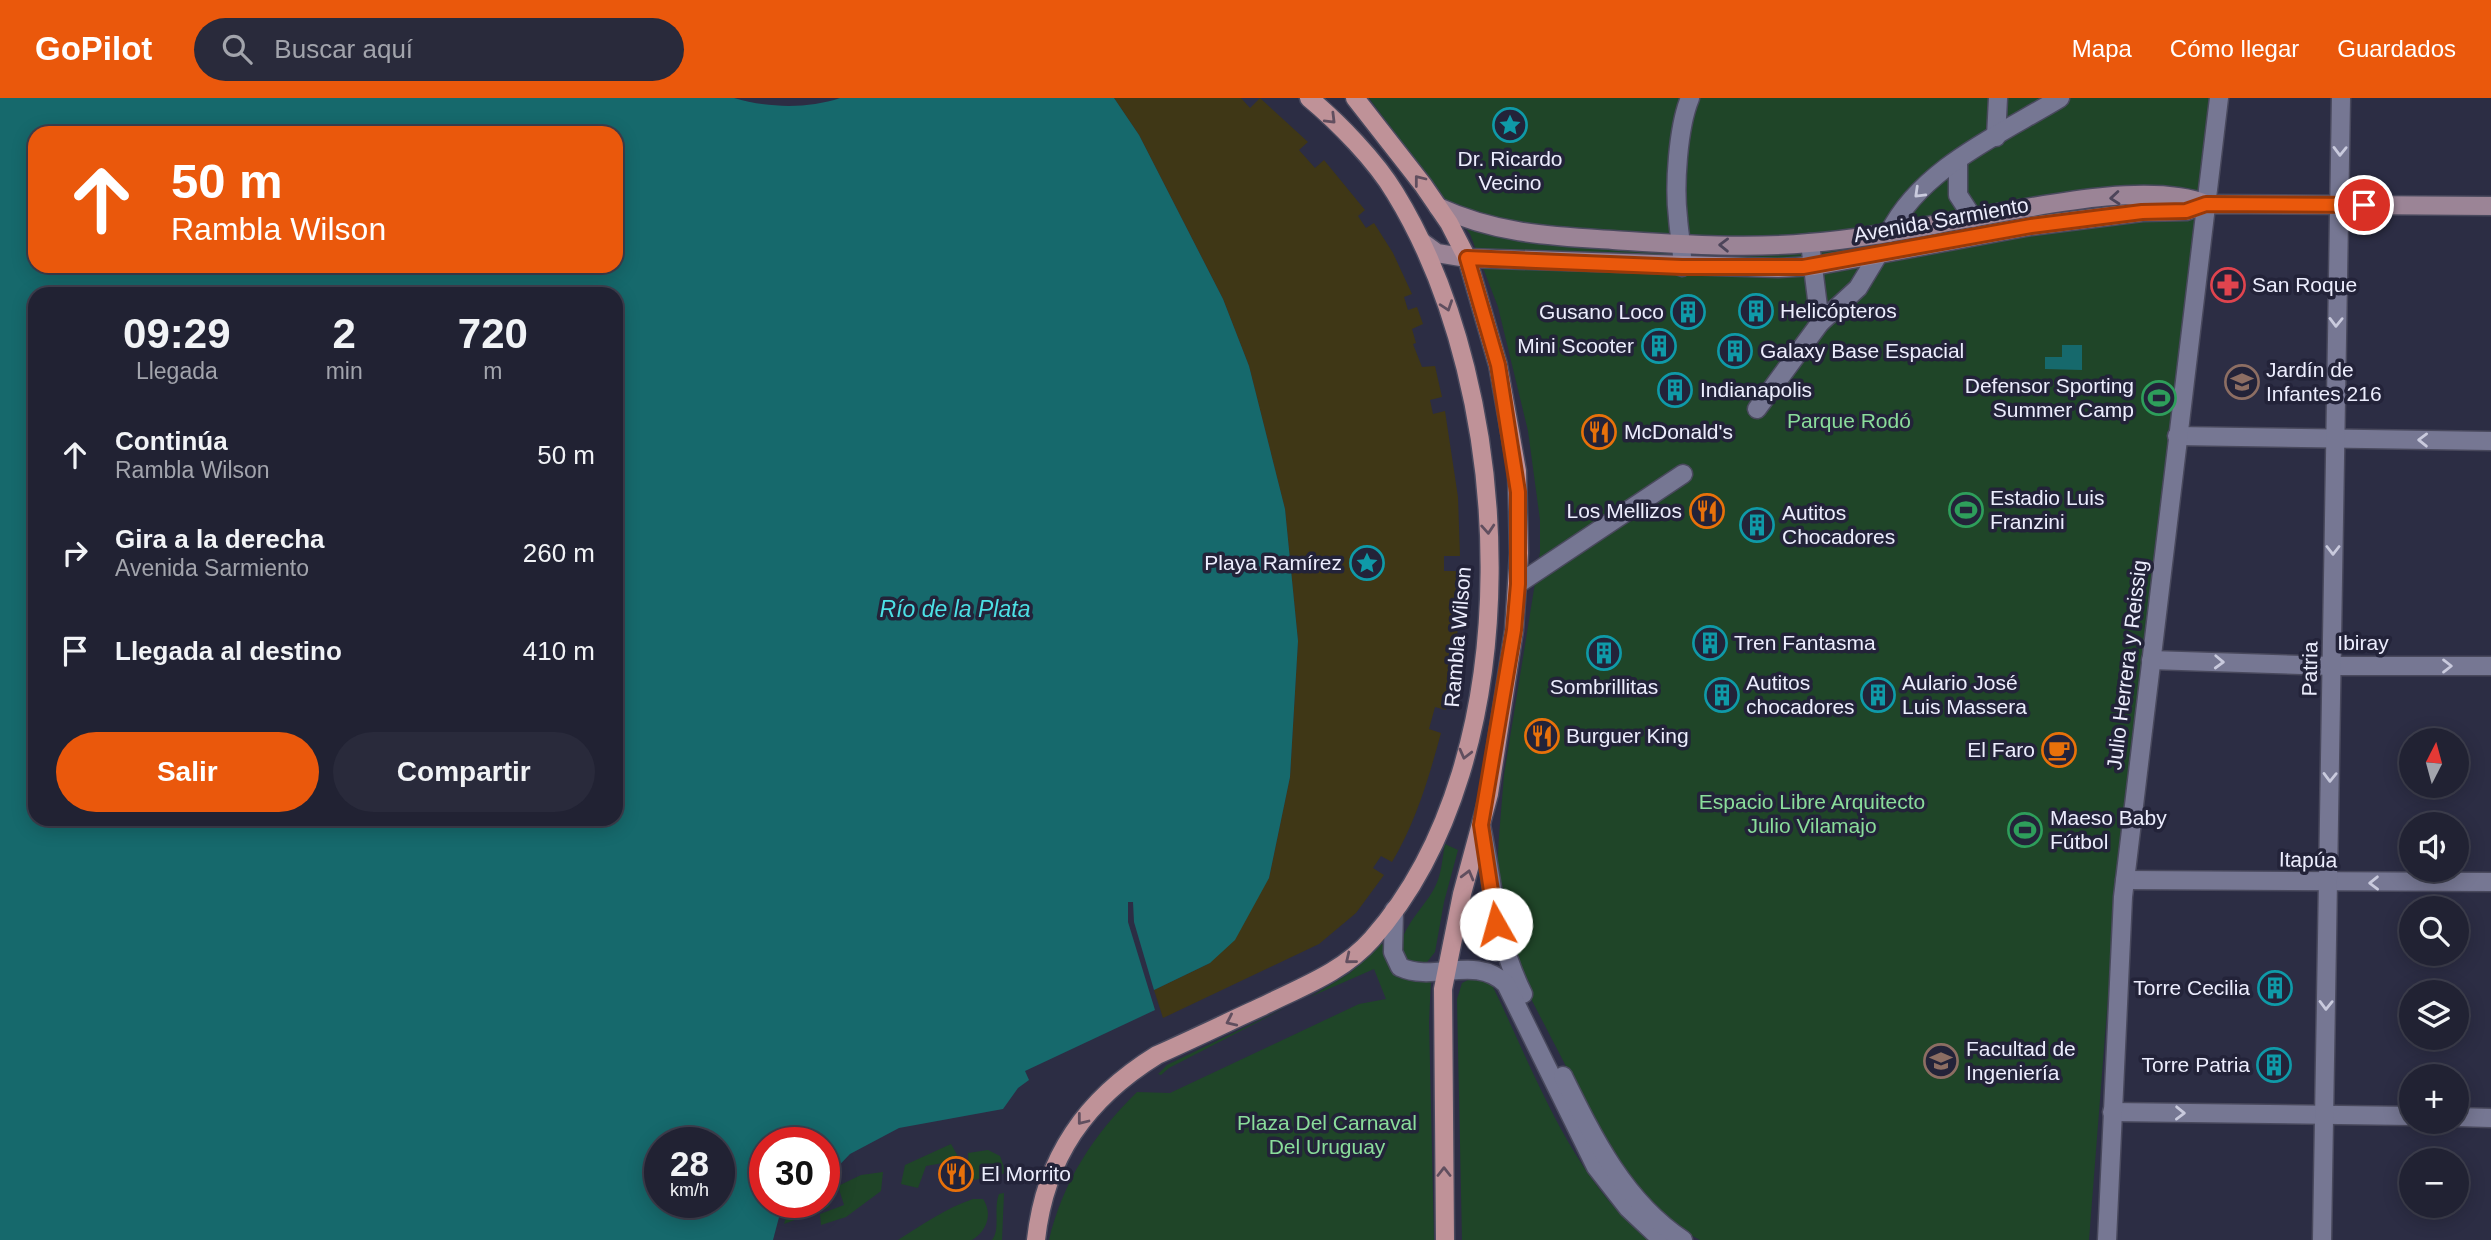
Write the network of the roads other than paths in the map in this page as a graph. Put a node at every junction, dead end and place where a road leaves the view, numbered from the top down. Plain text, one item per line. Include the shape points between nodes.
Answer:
1 (1309, 98) edge
2 (1355, 98) edge
3 (1690, 98) edge
4 (1998, 98) edge
5 (2060, 98) edge
6 (2219, 98) edge
7 (2341, 98) edge
8 (1996, 137) junction
9 (1958, 160) junction
10 (2206, 204) junction
11 (2338, 205) junction
12 (2491, 206) edge
13 (1438, 207) junction
14 (1973, 218) junction
15 (1889, 233) junction
16 (1422, 242) junction
17 (1810, 243) junction
18 (1683, 244) junction
19 (1878, 255) junction
20 (1467, 258) junction
21 (1814, 266) junction
22 (1682, 267) junction
23 (1820, 323) junction
24 (1757, 409) dead end
25 (2177, 436) junction
26 (2333, 439) junction
27 (2491, 441) edge
28 (1683, 474) dead end
29 (1518, 584) junction
30 (2151, 660) junction
31 (2333, 666) junction
32 (2491, 666) edge
33 (1481, 825) junction
34 (2125, 880) junction
35 (2491, 881) edge
36 (2328, 883) junction
37 (1394, 911) junction
38 (1446, 971) junction
39 (2112, 1112) junction
40 (2323, 1114) junction
41 (2399, 1116) edge
42 (2469, 1117) edge
43 (2491, 1118) edge
44 (1036, 1240) edge
45 (1445, 1240) edge
46 (1662, 1240) edge
47 (1684, 1240) edge
48 (2107, 1240) edge
49 (2322, 1240) edge

1 -> 16 main road, Rambla Wilson via 1393,190
13 -> 2 main road
3 - 18 street via 1677,187
4 - 8 street
5 - 8 street
6 - 10 street, Julio Herrera y Reissig
7 -> 11 street, Patria
8 - 9 street
9 - 14 street via 1958,195
9 -> 15 street via 1920,190
10 - 11 street, Avenida Sarmiento
10 -> 14 street, Avenida Sarmiento via 2187,196 2129,197
10 - 19 street, Avenida Sarmiento via 2186,211 2031,226
10 - 25 street, Julio Herrera y Reissig
11 - 12 street, Avenida Sarmiento
11 -> 26 street, Patria
13 - 18 street, Avenida Sarmiento via 1504,231
13 - 20 main road
14 - 15 street, Avenida Sarmiento
15 - 17 street, Avenida Sarmiento
16 - 20 street, Avenida Sarmiento via 1437,253
16 -> 37 main road, Rambla Wilson via 1448,306 1475,406 1489,533 1487,625 1477,707 1462,768 1426,859
17 -> 18 street, Avenida Sarmiento
17 - 21 street
18 - 22 street
19 - 21 street, Avenida Sarmiento
19 - 23 street via 1858,288
20 - 22 street, Avenida Sarmiento
20 - 29 main road via 1498,365 1515,459
21 - 22 street, Avenida Sarmiento
21 - 23 street
23 - 24 street
25 - 26 street
25 - 30 street, Julio Herrera y Reissig
27 -> 26 street
26 -> 31 street, Patria
28 - 29 street
29 - 33 main road
30 -> 31 street, Ibiray
30 - 34 street, Julio Herrera y Reissig
31 -> 32 street, Ibiray
31 -> 36 street, Patria
38 -> 33 main road
33 - 47 street via 1496,924 1511,972 1591,1133 1617,1175
34 - 36 street, Itapúa
34 - 39 street, Julio Herrera y Reissig
35 -> 36 street, Itapúa
36 -> 40 street, Patria
37 - 38 street via 1393,952 1400,967 1418,974
37 -> 44 main road, Rambla Wilson via 1370,941 1340,967 1157,1055 1106,1093 1076,1128 1054,1164
45 -> 38 main road via 1442,1017
38 - 46 street via 1486,971 1506,984 1596,1167 1628,1208
39 -> 40 street
39 - 48 street, Julio Herrera y Reissig
40 - 41 street
40 - 49 street, Patria
42 - 43 street

